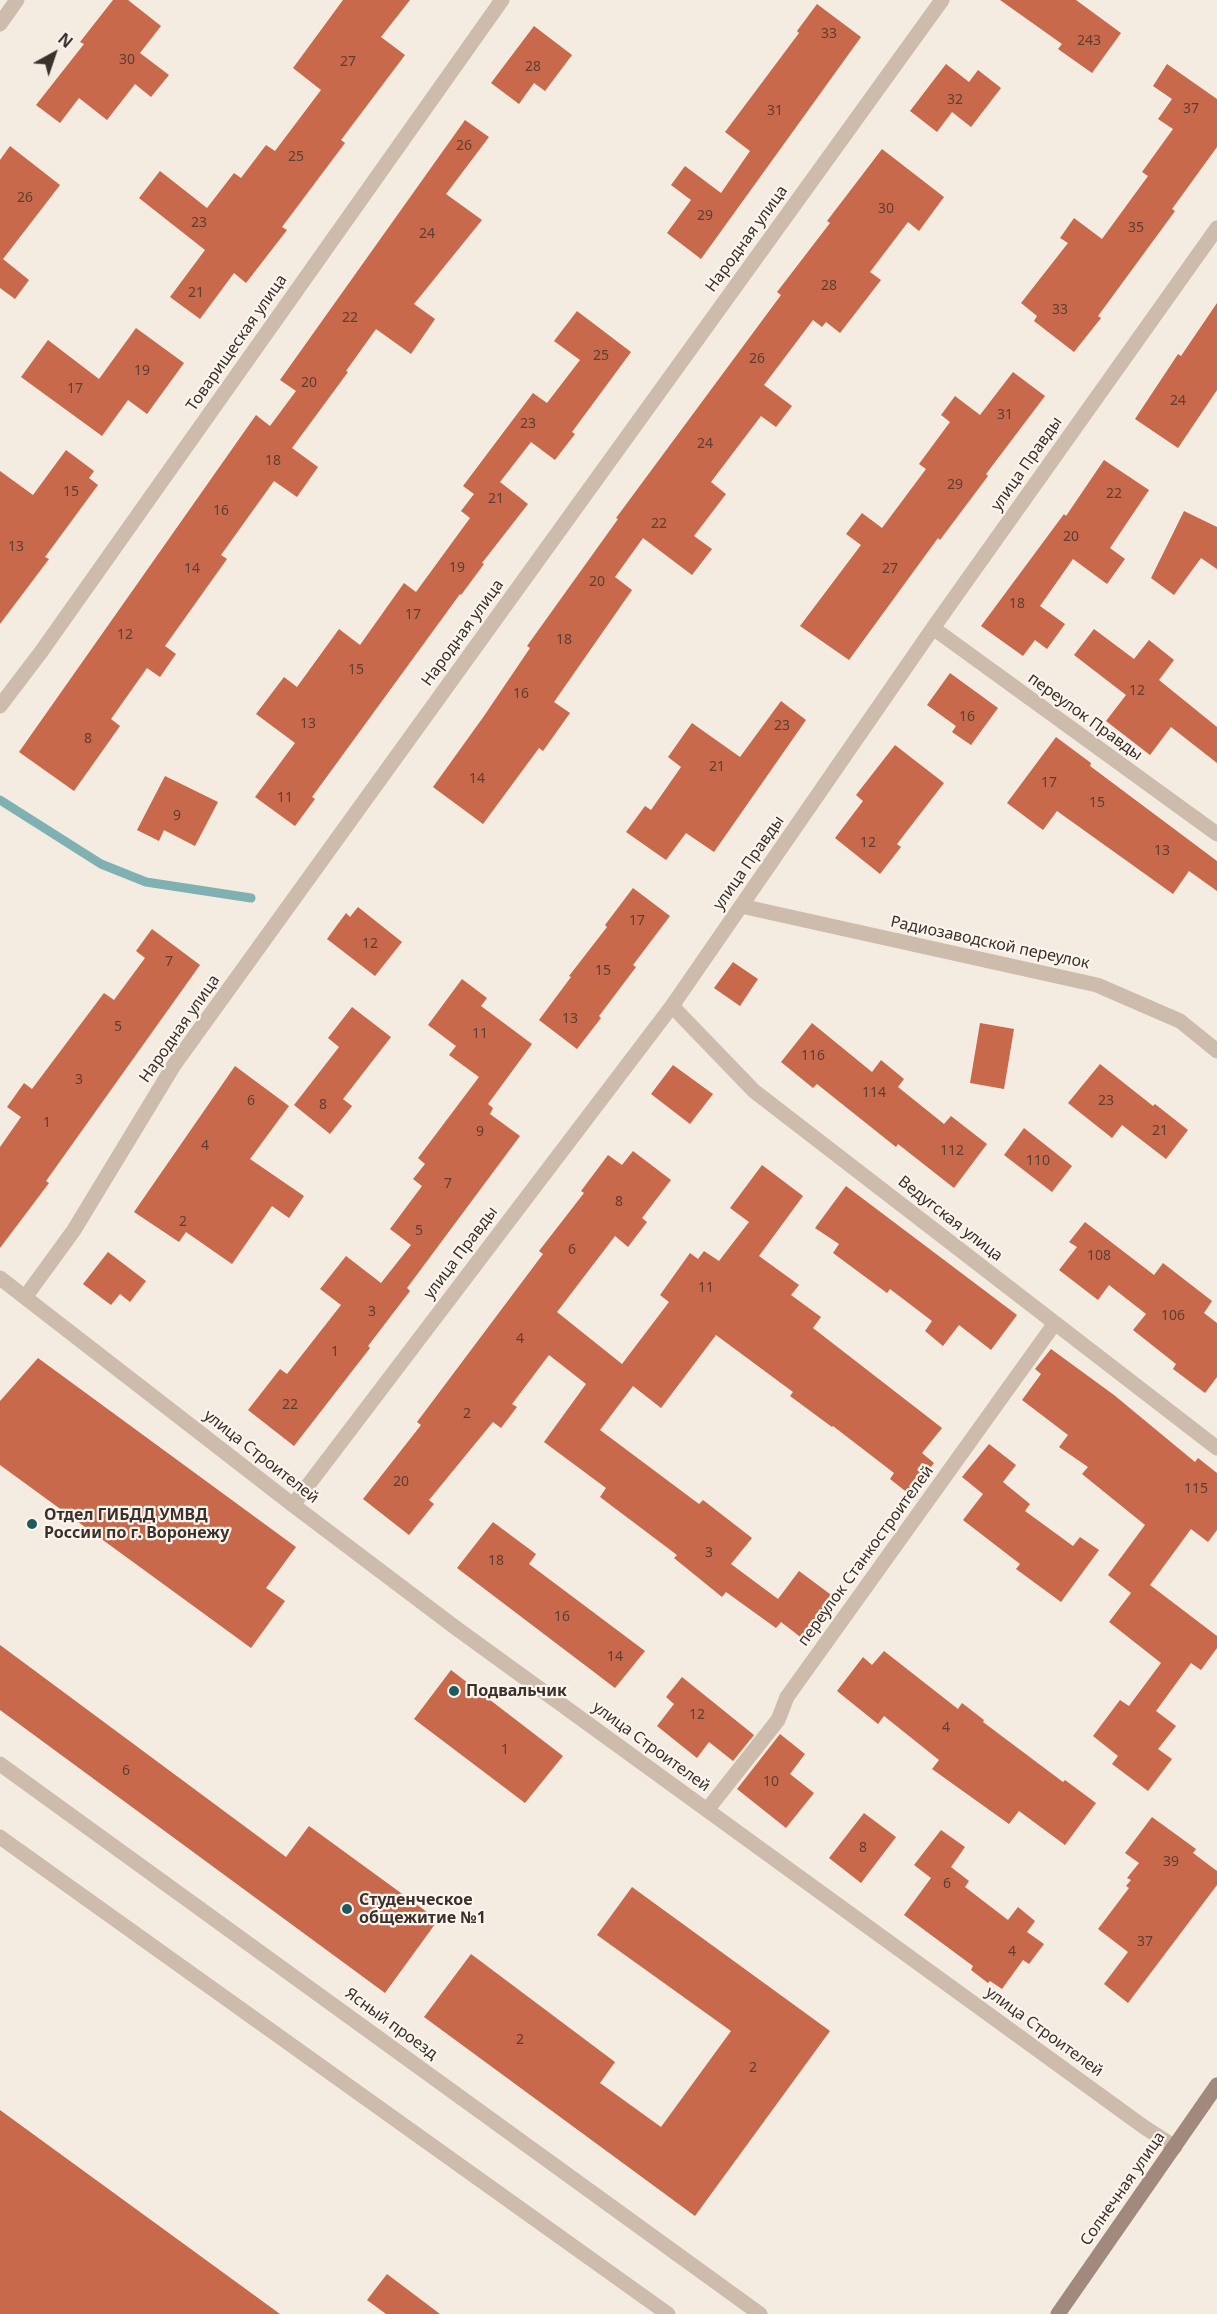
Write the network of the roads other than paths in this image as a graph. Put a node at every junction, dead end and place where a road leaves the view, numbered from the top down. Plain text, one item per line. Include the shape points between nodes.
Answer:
1 (17, 0) edge
2 (502, 0) edge
3 (942, 0) edge
4 (0, 24) edge
5 (1217, 228) edge
6 (933, 628) junction
7 (0, 706) edge
8 (1217, 834) edge
9 (741, 906) junction
10 (672, 1006) junction
11 (1217, 1051) edge
12 (0, 1278) edge
13 (26, 1296) junction
14 (1055, 1323) junction
15 (1217, 1448) edge
16 (293, 1505) junction
17 (0, 1764) edge
18 (707, 1810) junction
19 (0, 1837) edge
20 (1217, 2085) edge
21 (1175, 2147) junction
22 (668, 2314) edge
23 (760, 2314) edge
24 (1058, 2314) edge

1 - 4 street
2 - 7 street, Товарищеская улица
3 - 13 street, Народная улица via 174,1065 74,1230
5 - 6 street, улица Правды
6 - 8 street, переулок Правды
6 - 9 street, улица Правды
9 - 10 street, улица Правды
9 - 11 street, Радиозаводской переулок via 1097,984 1180,1021
10 - 14 street, Ведугская улица via 754,1091
10 - 16 street, улица Правды
12 - 13 street, улица Строителей
13 - 16 street, улица Строителей
14 - 15 street, Ведугская улица
14 - 18 street, переулок Станкостроителей via 787,1697 778,1720
16 - 18 street, улица Строителей
17 - 23 street, Ясный проезд
18 - 21 street, улица Строителей
19 - 22 street
20 - 21 main road, Солнечная улица
21 - 24 main road, Солнечная улица

